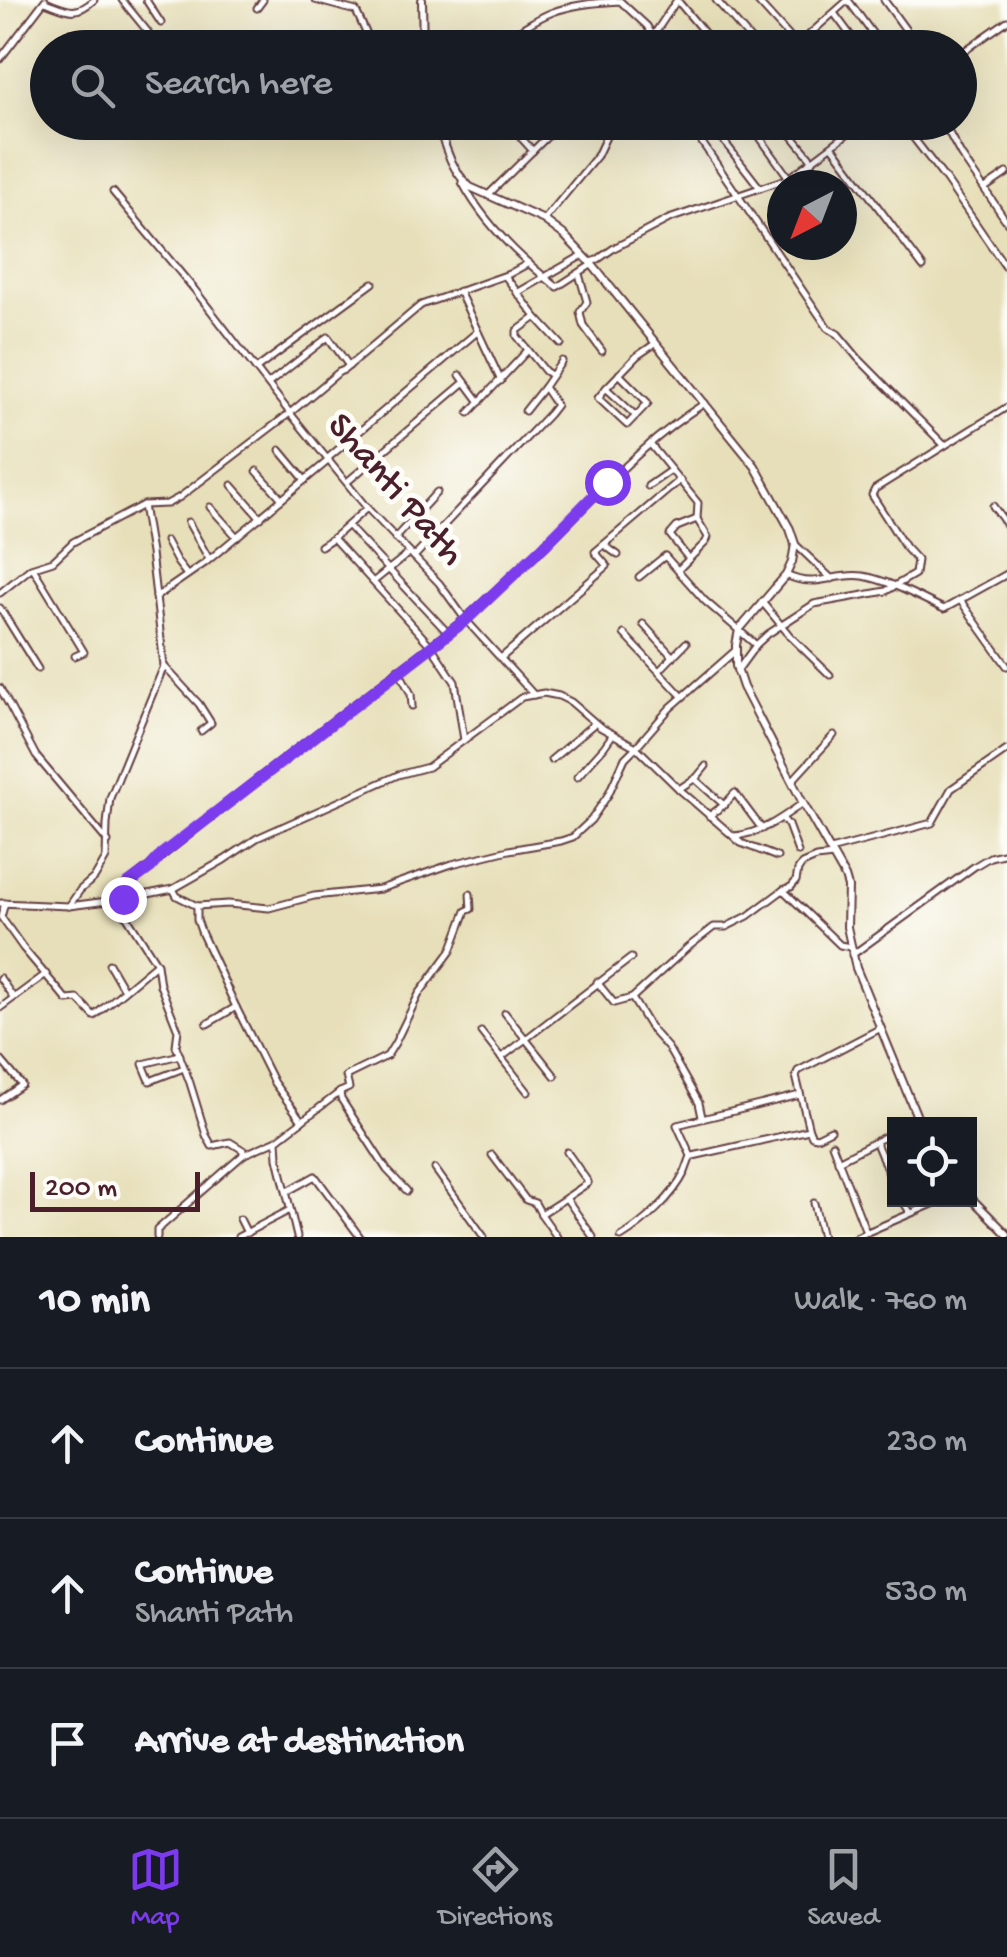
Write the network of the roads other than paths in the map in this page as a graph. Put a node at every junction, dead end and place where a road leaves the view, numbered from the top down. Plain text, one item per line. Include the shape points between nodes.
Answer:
1 (94, 0) edge
2 (122, 0) edge
3 (146, 0) edge
4 (263, 0) edge
5 (315, 0) edge
6 (422, 0) edge
7 (677, 0) edge
8 (716, 0) edge
9 (756, 0) edge
10 (848, 0) edge
11 (884, 0) edge
12 (45, 1) edge
13 (257, 8) dead end
14 (834, 12) junction
15 (1007, 21) edge
16 (161, 23) dead end
17 (146, 30) edge
18 (365, 30) edge
19 (422, 30) edge
20 (521, 30) edge
21 (648, 30) edge
22 (657, 30) edge
23 (702, 30) edge
24 (742, 30) edge
25 (781, 30) edge
26 (813, 30) edge
27 (848, 30) edge
28 (870, 30) edge
29 (905, 30) edge
30 (977, 42) edge
31 (0, 59) edge
32 (443, 140) edge
33 (523, 140) edge
34 (544, 140) edge
35 (605, 140) edge
36 (700, 140) edge
37 (723, 140) dead end
38 (762, 140) edge
39 (796, 140) edge
40 (841, 140) edge
41 (915, 140) edge
42 (952, 140) edge
43 (833, 147) junction
44 (533, 151) junction
45 (813, 162) junction
46 (783, 170) edge
47 (801, 170) edge
48 (1007, 173) edge
49 (458, 175) junction
50 (767, 186) edge
51 (760, 188) junction
52 (984, 189) junction
53 (112, 192) dead end
54 (488, 195) junction
55 (738, 196) junction
56 (544, 220) junction
57 (1007, 222) edge
58 (583, 256) junction
59 (529, 263) junction
60 (590, 264) junction
61 (922, 267) dead end
62 (1007, 269) edge
63 (579, 274) junction
64 (505, 275) junction
65 (544, 277) junction
66 (372, 283) dead end
67 (459, 291) junction
68 (517, 293) junction
69 (536, 317) junction
70 (477, 332) junction
71 (561, 344) dead end
72 (656, 344) junction
73 (528, 350) junction
74 (602, 351) dead end
75 (562, 361) dead end
76 (349, 366) junction
77 (256, 369) junction
78 (619, 374) junction
79 (551, 375) junction
80 (501, 381) junction
81 (268, 385) junction
82 (544, 386) junction
83 (606, 388) junction
84 (480, 402) junction
85 (705, 404) junction
86 (1007, 407) edge
87 (525, 411) dead end
88 (290, 413) junction
89 (469, 413) dead end
90 (636, 416) junction
91 (650, 444) junction
92 (944, 446) junction
93 (280, 450) dead end
94 (328, 459) junction
95 (671, 470) junction
96 (257, 471) dead end
97 (305, 480) junction
98 (680, 480) junction
99 (347, 482) junction
100 (232, 485) dead end
101 (648, 486) dead end
102 (437, 492) dead end
103 (282, 499) junction
104 (143, 505) junction
105 (993, 506) dead end
106 (210, 507) dead end
107 (367, 508) junction
108 (260, 518) junction
109 (697, 519) junction
110 (188, 522) dead end
111 (1007, 525) edge
112 (348, 526) junction
113 (237, 537) junction
114 (334, 538) junction
115 (394, 538) junction
116 (166, 542) dead end
117 (604, 544) junction
118 (795, 544) junction
119 (321, 546) dead end
120 (411, 554) junction
121 (618, 555) dead end
122 (209, 559) junction
123 (689, 559) junction
124 (33, 568) junction
125 (389, 569) junction
126 (679, 570) junction
127 (1007, 574) edge
128 (187, 575) junction
129 (786, 575) junction
130 (639, 577) dead end
131 (832, 579) junction
132 (374, 582) junction
133 (895, 587) junction
134 (0, 593) edge
135 (156, 598) junction
136 (960, 600) junction
137 (762, 602) junction
138 (0, 608) edge
139 (466, 620) junction
140 (781, 623) junction
141 (643, 624) dead end
142 (739, 630) junction
143 (448, 633) junction
144 (624, 634) dead end
145 (686, 643) dead end
146 (756, 645) junction
147 (431, 646) junction
148 (736, 651) junction
149 (75, 656) dead end
150 (673, 657) junction
151 (501, 658) junction
152 (164, 666) junction
153 (1007, 666) edge
154 (38, 669) dead end
155 (398, 670) junction
156 (658, 671) junction
157 (737, 672) junction
158 (830, 675) dead end
159 (0, 688) edge
160 (534, 695) junction
161 (682, 696) junction
162 (412, 706) dead end
163 (596, 722) junction
164 (201, 731) dead end
165 (613, 734) junction
166 (834, 735) dead end
167 (464, 741) junction
168 (636, 747) junction
169 (1007, 750) edge
170 (552, 760) dead end
171 (706, 766) dead end
172 (576, 776) dead end
173 (695, 779) junction
174 (792, 781) junction
175 (679, 789) junction
176 (802, 803) junction
177 (724, 806) junction
178 (710, 816) junction
179 (782, 818) junction
180 (762, 829) junction
181 (733, 836) junction
182 (108, 842) junction
183 (798, 852) dead end
184 (831, 853) junction
185 (1007, 854) edge
186 (777, 857) dead end
187 (174, 889) junction
188 (783, 890) junction
189 (470, 894) dead end
190 (123, 899) junction
191 (2, 903) edge
192 (68, 906) junction
193 (197, 906) junction
194 (851, 951) junction
195 (631, 958) dead end
196 (109, 964) dead end
197 (157, 964) junction
198 (46, 973) junction
199 (0, 978) edge
200 (597, 982) junction
201 (124, 990) junction
202 (13, 997) junction
203 (632, 998) junction
204 (236, 1007) junction
205 (0, 1008) edge
206 (505, 1013) dead end
207 (207, 1024) dead end
208 (881, 1028) junction
209 (481, 1032) dead end
210 (527, 1039) junction
211 (180, 1055) junction
212 (138, 1056) dead end
213 (501, 1058) junction
214 (0, 1059) edge
215 (144, 1064) junction
216 (184, 1067) junction
217 (555, 1076) dead end
218 (340, 1092) junction
219 (528, 1092) dead end
220 (800, 1095) junction
221 (0, 1100) edge
222 (702, 1117) junction
223 (917, 1117) edge
224 (302, 1121) junction
225 (809, 1130) junction
226 (831, 1130) dead end
227 (887, 1136) edge
228 (277, 1140) junction
229 (876, 1142) junction
230 (832, 1144) dead end
231 (567, 1152) dead end
232 (243, 1155) junction
233 (492, 1155) dead end
234 (691, 1156) junction
235 (838, 1161) junction
236 (434, 1169) dead end
237 (887, 1169) edge
238 (288, 1191) junction
239 (407, 1192) dead end
240 (566, 1198) junction
241 (814, 1204) dead end
242 (977, 1204) edge
243 (907, 1207) edge
244 (923, 1207) edge
245 (290, 1210) junction
246 (910, 1212) junction
247 (541, 1214) junction
248 (240, 1219) dead end
249 (247, 1232) junction
250 (866, 1232) junction
251 (1007, 1234) edge
252 (157, 1237) edge
253 (238, 1237) edge
254 (298, 1237) edge
255 (360, 1237) edge
256 (484, 1237) edge
257 (557, 1237) edge
258 (593, 1237) edge
259 (621, 1237) edge
260 (822, 1237) edge
261 (856, 1237) edge

1 - 12 street via 72,12
2 - 17 street
3 - 16 street
4 - 13 street
5 - 18 street via 356,10
6 - 19 street
7 - 22 street
7 - 23 street
8 - 24 street
9 - 25 street
10 - 14 street
10 - 28 street
11 - 29 street
12 - 31 street
14 - 26 street
14 - 27 street
15 - 30 street
20 - 21 street via 580,3 620,0
32 - 49 street
33 - 44 street
34 - 44 street
35 - 56 street
36 - 55 street
37 - 51 street
38 - 46 street
39 - 45 street
40 - 43 street
41 - 62 street
42 - 52 street
43 - 45 street
43 - 61 street
44 - 54 street
45 - 47 street
48 - 52 street
49 - 54 street
49 - 59 street via 473,202
50 - 51 street
51 - 55 street
52 - 57 street
53 - 77 street, Shanti Path
54 - 56 street
55 - 60 street via 669,219
55 - 92 street via 828,328
56 - 58 street
58 - 60 street
58 - 65 street
59 - 64 street
59 - 65 street
60 - 63 street
60 - 72 street
63 - 65 street via 557,287
63 - 74 street via 587,302 582,324
64 - 67 street
64 - 68 street
65 - 68 street
66 - 77 street
67 - 70 street
67 - 76 street via 421,306
68 - 69 street
69 - 71 street
69 - 73 street via 517,332
70 - 80 street
70 - 94 street
72 - 78 street
72 - 85 street
73 - 79 street
73 - 80 street
75 - 79 street
76 - 81 street via 328,337
76 - 88 street
77 - 81 street, Shanti Path
78 - 83 street
78 - 90 street via 648,402
79 - 82 street
80 - 84 street
81 - 88 street, Shanti Path
82 - 87 street
82 - 120 street via 556,405 549,414
83 - 90 street
83 - 90 street via 598,398 627,425
84 - 89 street
84 - 99 street via 462,379
85 - 91 street
85 - 118 street via 755,466
86 - 92 street
88 - 94 street, Shanti Path
88 - 104 street via 180,497
91 - 95 street
91 - 139 street
92 - 133 street via 872,495 917,560 914,574
93 - 97 street
94 - 97 street
94 - 99 street, Shanti Path
95 - 98 street
95 - 101 street
96 - 103 street
97 - 103 street
98 - 109 street via 698,503
98 - 117 street
99 - 107 street, Shanti Path
100 - 108 street
102 - 115 street
103 - 108 street
104 - 124 street
104 - 135 street
105 - 111 street
106 - 113 street
107 - 112 street
107 - 115 street, Shanti Path
108 - 113 street
109 - 123 street via 708,538
109 - 123 street via 670,535
110 - 122 street
112 - 114 street
112 - 125 street
113 - 122 street
114 - 119 street
114 - 132 street
115 - 120 street, Shanti Path
116 - 128 street
117 - 121 street
117 - 151 street via 594,552 607,566
118 - 129 street
118 - 131 street
120 - 125 street
120 - 139 street, Shanti Path
122 - 128 street
123 - 126 street
124 - 134 street
124 - 149 street via 84,652
125 - 132 street
125 - 143 street
126 - 130 street via 665,556
126 - 142 street
127 - 136 street
128 - 135 street
129 - 131 street via 799,582
129 - 137 street
131 - 133 street via 860,576
132 - 147 street
133 - 136 street via 944,610
133 - 140 street via 814,604
135 - 152 street
136 - 153 street
137 - 140 street
137 - 142 street
138 - 154 street
139 - 143 street, Shanti Path
139 - 151 street
140 - 146 street
140 - 158 street
141 - 150 street
142 - 146 street
142 - 148 street
143 - 147 street, Shanti Path
144 - 156 street
145 - 150 street
146 - 157 street
147 - 155 street, Shanti Path
147 - 167 street via 455,682
148 - 157 street
148 - 161 street
150 - 156 street
151 - 160 street
152 - 164 street via 211,724
152 - 182 street via 110,798
155 - 162 street
155 - 190 street, Shanti Path via 162,854 124,887
156 - 161 street
157 - 174 street
159 - 182 street via 36,756
160 - 163 street via 560,696
160 - 167 street
161 - 168 street
163 - 165 street
163 - 170 street
165 - 168 street
165 - 172 street
166 - 174 street
167 - 187 street via 428,766 257,838
168 - 175 street
168 - 193 street via 573,838 452,864 380,889 269,908
169 - 184 street via 950,789 932,823
171 - 173 street
173 - 175 street
173 - 177 street
174 - 176 street
175 - 178 street
176 - 179 street
176 - 184 street
177 - 178 street
177 - 180 street via 735,793
178 - 181 street
179 - 180 street
179 - 183 street
180 - 181 street
181 - 186 street
182 - 192 street via 95,877
184 - 188 street via 802,864 796,881
184 - 194 street via 848,887
185 - 194 street via 975,866
187 - 190 street
187 - 193 street
188 - 194 street
188 - 203 street via 748,916 714,928
189 - 218 street via 471,908 450,951 387,1056 346,1076 349,1088
190 - 192 street
190 - 197 street via 124,912
191 - 192 street
191 - 198 street via 0,917
193 - 204 street via 202,934
194 - 208 street
195 - 200 street
196 - 201 street
197 - 201 street
197 - 211 street
198 - 201 street via 67,1000 78,999 94,1016
198 - 202 street
199 - 202 street
200 - 203 street via 614,1003
200 - 210 street
202 - 205 street
203 - 222 street via 668,1048
204 - 207 street
204 - 224 street via 274,1083
206 - 210 street
208 - 220 street via 798,1071
208 - 223 street
209 - 213 street
210 - 213 street
210 - 217 street
211 - 215 street
211 - 216 street
212 - 215 street
213 - 219 street
214 - 221 street via 22,1085
215 - 216 street via 150,1081
216 - 232 street via 212,1146 230,1142
218 - 224 street
218 - 239 street
220 - 222 street
220 - 225 street
222 - 234 street via 677,1125
224 - 228 street
225 - 226 street via 817,1137
225 - 234 street
227 - 229 street
228 - 232 street
228 - 238 street
229 - 235 street
229 - 237 street
230 - 235 street
231 - 240 street via 590,1182
232 - 252 street via 157,1230
233 - 247 street
234 - 259 street via 668,1195
235 - 250 street
236 - 256 street
238 - 245 street
238 - 255 street via 315,1176
240 - 247 street
240 - 258 street
241 - 260 street
242 - 251 street
243 - 246 street
244 - 246 street
245 - 249 street
245 - 254 street
246 - 250 street
247 - 257 street
248 - 249 street
249 - 253 street
250 - 261 street

